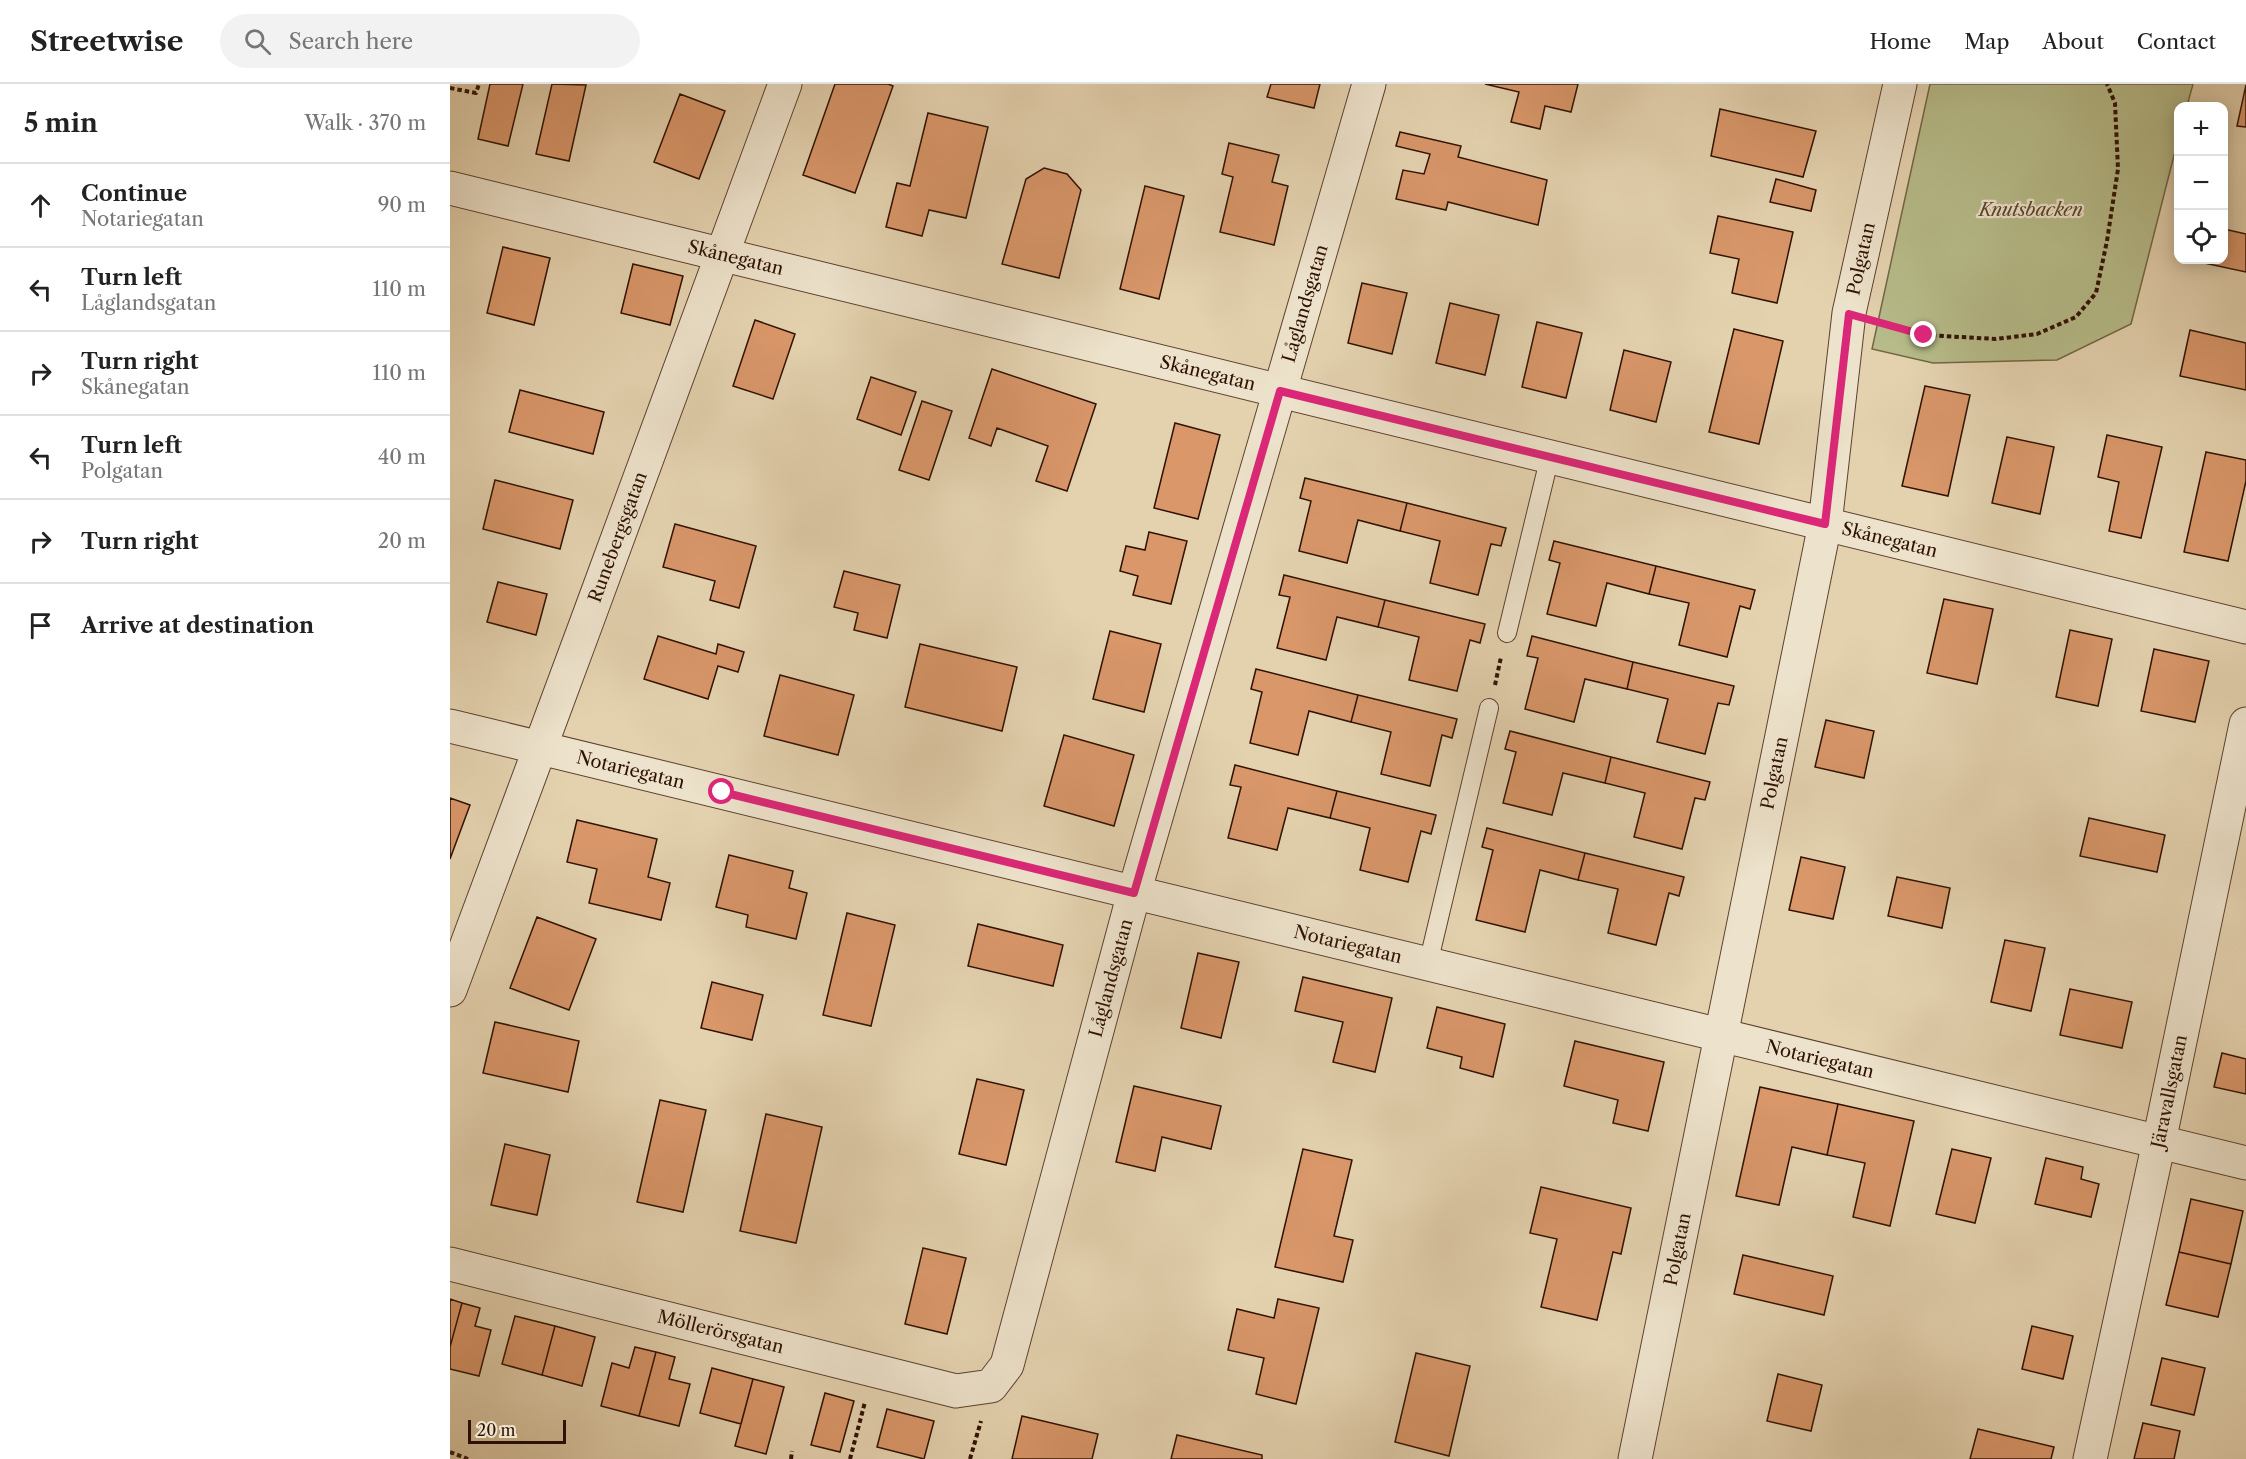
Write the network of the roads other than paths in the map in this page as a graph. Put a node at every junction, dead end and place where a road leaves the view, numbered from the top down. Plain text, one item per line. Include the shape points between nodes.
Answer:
1 (785, 84) edge
2 (1369, 84) edge
3 (1900, 84) edge
4 (450, 188) edge
5 (721, 255) junction
6 (1280, 391) junction
7 (1550, 456) junction
8 (1825, 524) junction
9 (2246, 627) edge
10 (1507, 633) road end
11 (1489, 708) road end
12 (2246, 724) edge
13 (450, 726) edge
14 (542, 748) junction
15 (1134, 893) junction
16 (1428, 964) junction
17 (450, 990) edge
18 (1721, 1035) junction
19 (2159, 1142) junction
20 (2246, 1163) edge
21 (450, 1264) edge
22 (991, 1386) joint
23 (1635, 1459) edge
24 (2090, 1459) edge

1 - 5 street, Runebergsgatan
2 - 6 street, Låglandsgatan
3 - 8 street, Polgatan via 1849,314
4 - 5 street, Skånegatan
5 - 6 street, Skånegatan
5 - 14 street, Runebergsgatan
6 - 7 street, Skånegatan
6 - 15 street, Låglandsgatan
7 - 8 street, Skånegatan
7 - 10 lane
8 - 9 street, Skånegatan
8 - 18 street, Polgatan
11 - 16 lane
12 - 19 street, Järavallsgatan
13 - 14 street, Notariegatan
14 - 15 street, Notariegatan
14 - 17 street, Runebergsgatan
15 - 16 street, Notariegatan
15 - 22 street, Låglandsgatan via 1007,1365
16 - 18 street, Notariegatan
18 - 19 street, Notariegatan
18 - 23 street, Polgatan
19 - 20 street, Notariegatan
19 - 24 street, Järavallsgatan
21 - 22 street, Möllerörsgatan via 956,1390

